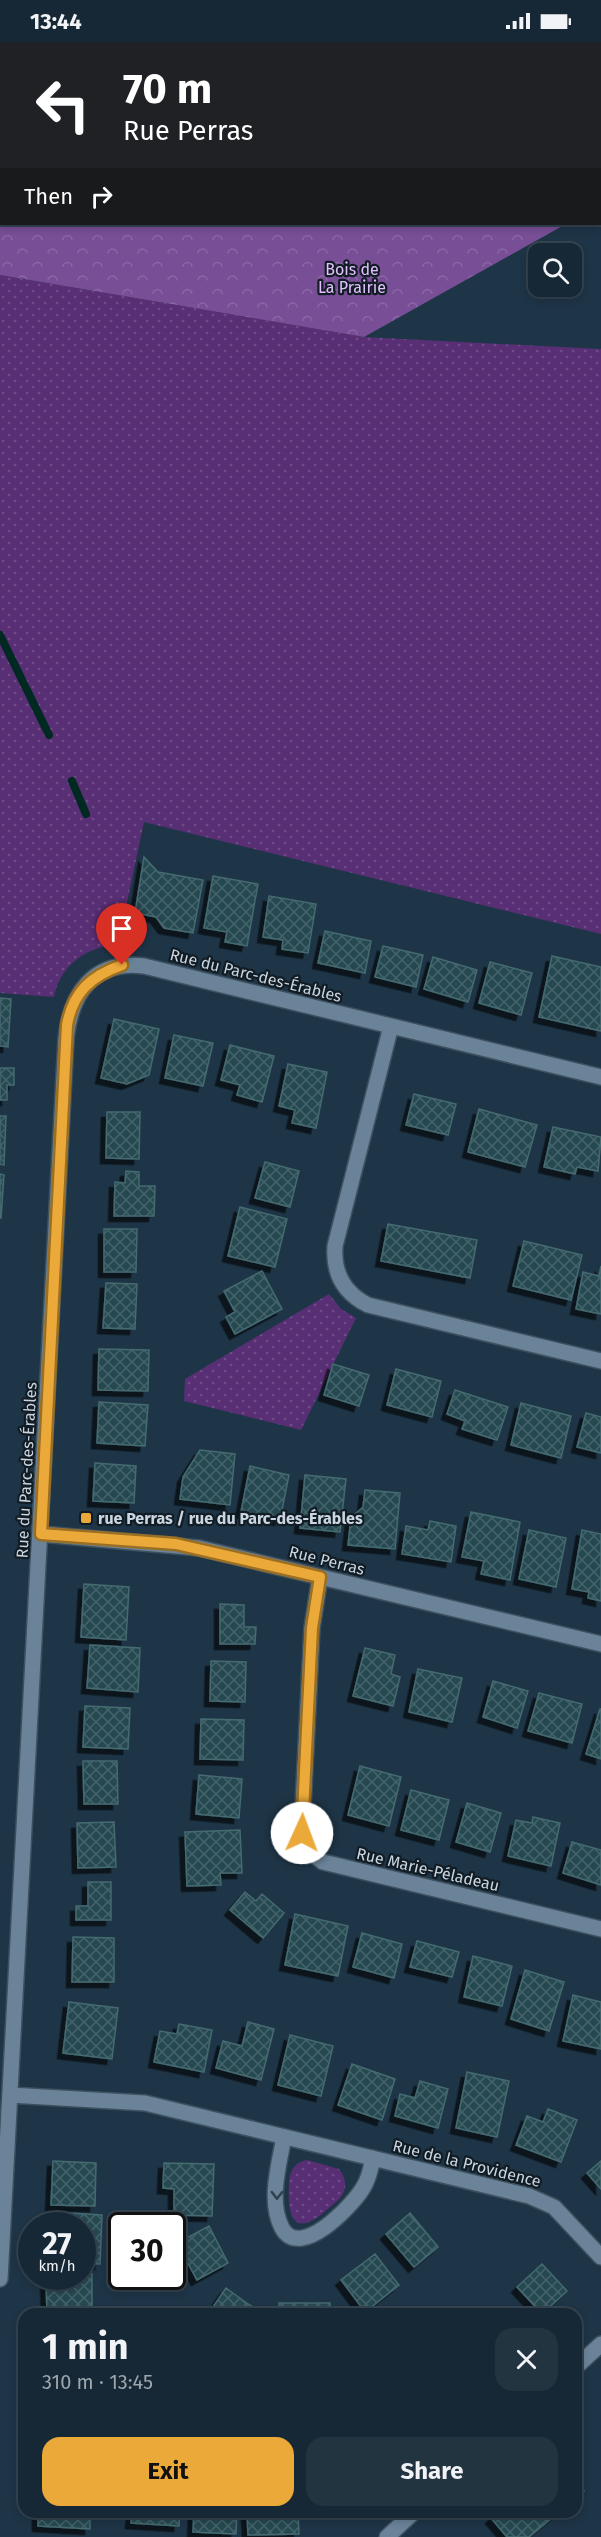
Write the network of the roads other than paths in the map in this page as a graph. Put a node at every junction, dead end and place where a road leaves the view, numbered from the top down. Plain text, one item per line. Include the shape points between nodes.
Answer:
1 (391, 1026) junction
2 (601, 1077) edge
3 (601, 1361) edge
4 (41, 1534) junction
5 (320, 1577) junction
6 (601, 1644) edge
7 (601, 1929) edge
8 (10, 2095) junction
9 (284, 2138) junction
10 (373, 2158) junction
11 (601, 2257) edge
12 (0, 2279) edge
13 (601, 2344) edge
14 (582, 2361) edge
15 (408, 2518) edge
16 (387, 2537) edge

1 - 2 street, Rue du Parc-des-Érables
1 - 3 street via 335,1246 340,1281 368,1305
1 - 4 street, Rue du Parc-des-Érables via 144,966 122,965 108,970 80,991 69,1013 66,1039
4 - 5 street, Rue Perras via 176,1544
4 - 8 street, Rue du Parc-des-Érables
5 - 6 street, Rue Perras
5 - 7 street, Rue Marie-Péladeau via 312,1628 302,1826 309,1850 323,1862
8 - 9 street, Rue de la Providence via 145,2103
8 - 12 street, Rue du Parc-des-Érables
9 - 10 street, Rue de la Providence
9 -> 10 street, Rue de la Providence via 276,2208 282,2229 297,2239 316,2234 356,2197 368,2178
10 - 11 street, Rue de la Providence via 541,2200 561,2213
13 - 14 street
15 - 16 street

